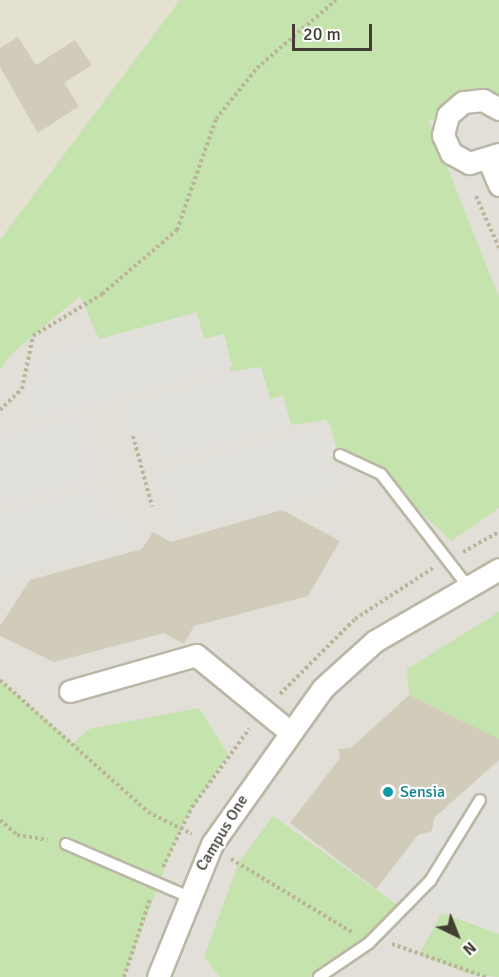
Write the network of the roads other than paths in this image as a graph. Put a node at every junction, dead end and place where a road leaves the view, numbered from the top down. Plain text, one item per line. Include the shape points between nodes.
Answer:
1 (499, 109) edge
2 (494, 158) edge
3 (499, 185) edge
4 (340, 455) dead end
5 (499, 569) edge
6 (469, 589) junction
7 (70, 691) dead end
8 (289, 731) junction
9 (480, 800) dead end
10 (66, 844) road end
11 (186, 896) junction
12 (158, 977) edge
13 (319, 977) edge

1 - 2 street via 472,100 448,115 446,145 459,160
2 - 3 street
4 - 6 lane via 381,474
5 - 6 street, Campus One
6 - 8 street, Campus One via 375,640 323,688
7 - 8 street via 196,656
8 - 11 street, Campus One via 212,844
9 - 13 lane via 430,881 372,940
10 - 11 lane
11 - 12 street, Campus One

